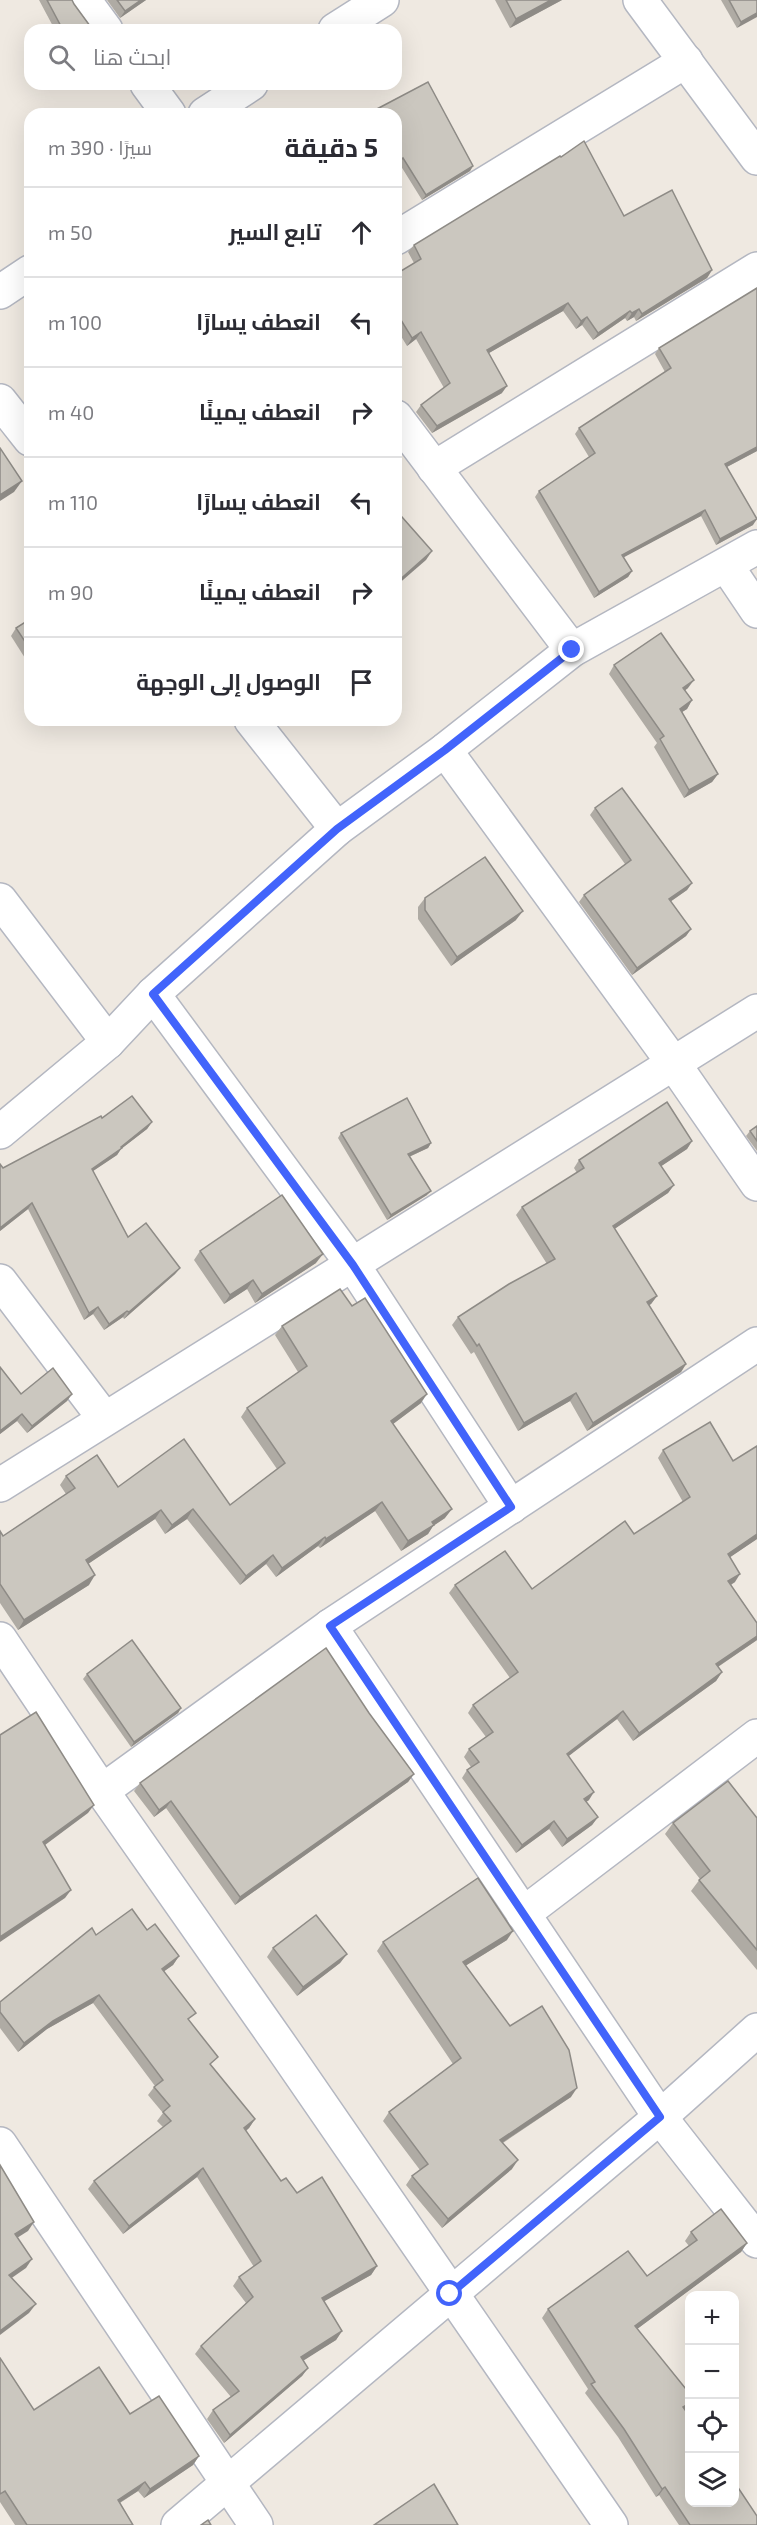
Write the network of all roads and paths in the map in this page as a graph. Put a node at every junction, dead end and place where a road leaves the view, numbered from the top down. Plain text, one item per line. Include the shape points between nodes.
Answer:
1 (84, 0) edge
2 (640, 0) edge
3 (366, 4) edge
4 (102, 24) edge
5 (342, 24) edge
6 (686, 61) junction
7 (151, 90) edge
8 (242, 90) edge
9 (165, 108) edge
10 (214, 108) edge
11 (757, 158) edge
12 (402, 234) edge
13 (757, 268) edge
14 (24, 276) edge
15 (0, 292) edge
16 (0, 401) edge
17 (402, 425) edge
18 (24, 432) edge
19 (434, 468) junction
20 (757, 547) edge
21 (726, 565) junction
22 (757, 611) edge
23 (572, 650) junction
24 (256, 726) edge
25 (445, 750) junction
26 (337, 829) junction
27 (0, 900) edge
28 (153, 994) junction
29 (757, 1011) edge
30 (108, 1042) junction
31 (674, 1064) junction
32 (0, 1132) edge
33 (757, 1184) edge
34 (353, 1265) junction
35 (0, 1281) edge
36 (757, 1344) edge
37 (104, 1418) junction
38 (0, 1485) edge
39 (511, 1507) junction
40 (330, 1626) junction
41 (0, 1639) edge
42 (754, 1744) edge
43 (102, 1791) junction
44 (523, 1914) junction
45 (757, 2030) edge
46 (660, 2117) junction
47 (0, 2144) edge
48 (757, 2241) edge
49 (450, 2294) junction
50 (229, 2483) junction
51 (178, 2525) edge
52 (256, 2525) edge
53 (611, 2525) edge

1 - 4 street
2 - 6 street
3 - 5 street
6 - 11 street
6 - 12 street
7 - 9 street
8 - 10 street
13 - 19 street
14 - 15 street
16 - 18 street
17 - 19 street
19 - 23 street
20 - 21 street
21 - 22 street
21 - 23 street
23 - 25 street
24 - 26 street
25 - 26 street
25 - 31 street
26 - 28 street
27 - 30 street
28 - 30 street
28 - 34 street
29 - 31 street
30 - 32 street
31 - 33 street
31 - 34 street
34 - 37 street
34 - 39 street
35 - 37 street
36 - 39 street
37 - 38 street
39 - 40 street
40 - 43 street
40 - 44 street
41 - 43 street
42 - 44 street
43 - 49 street
44 - 46 street
45 - 46 street
46 - 48 street
46 - 49 street
47 - 50 street
49 - 50 street
49 - 53 street
50 - 51 street
50 - 52 street

